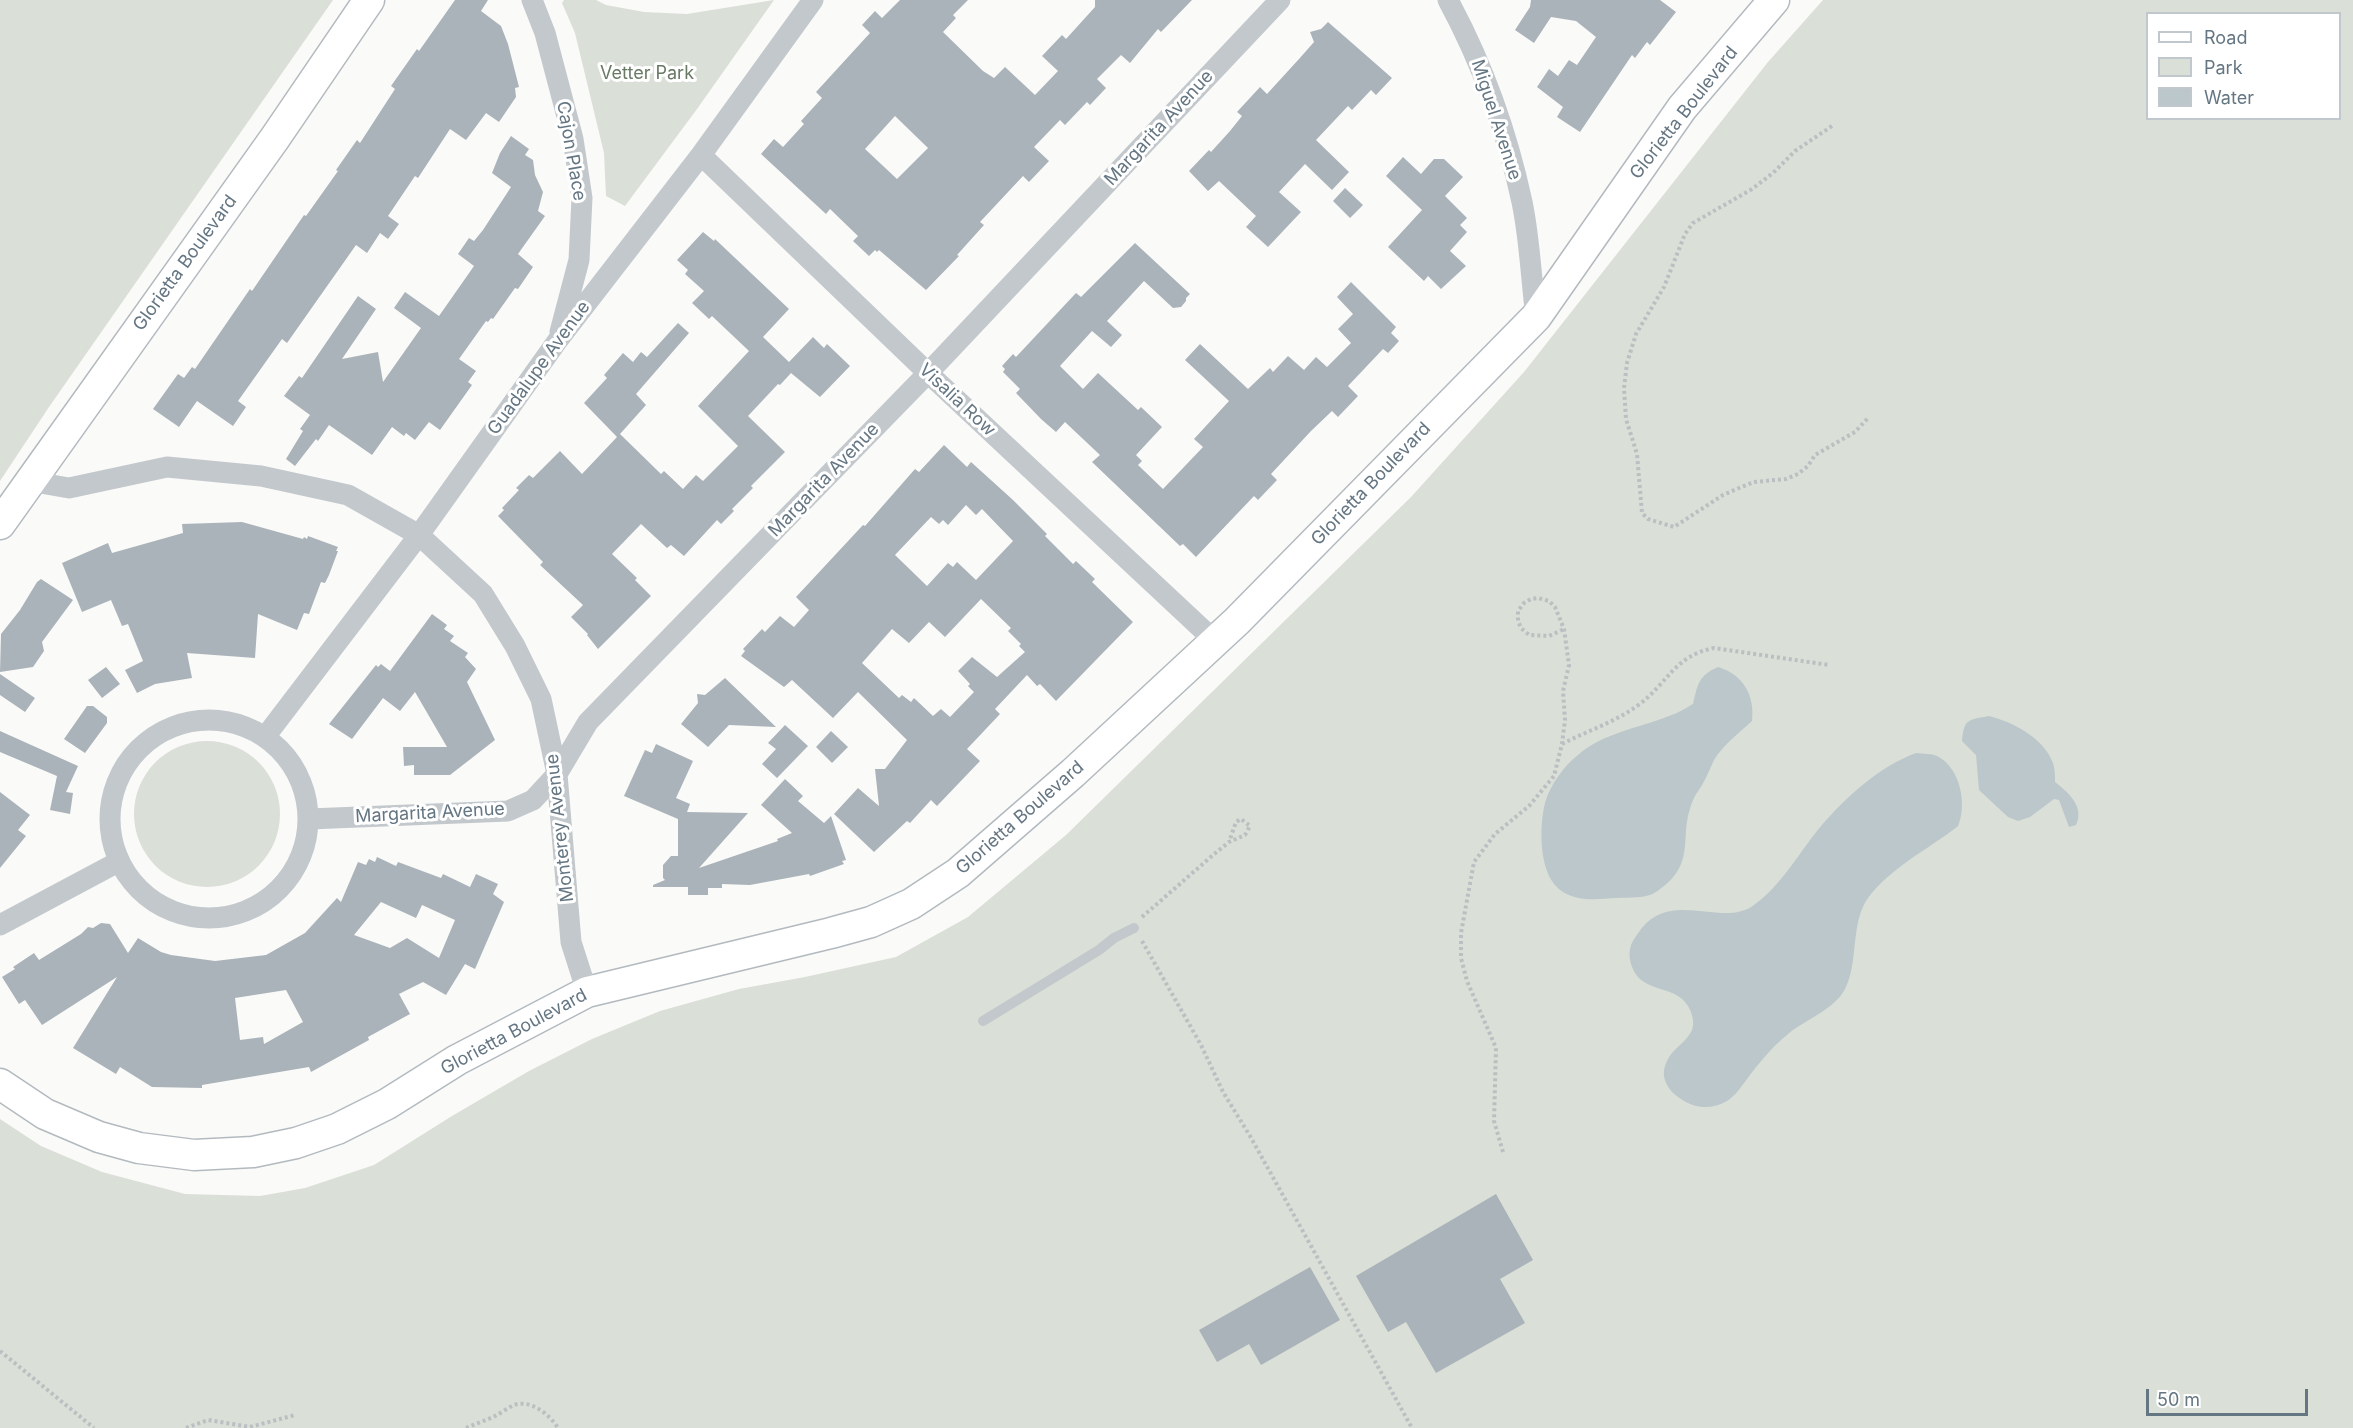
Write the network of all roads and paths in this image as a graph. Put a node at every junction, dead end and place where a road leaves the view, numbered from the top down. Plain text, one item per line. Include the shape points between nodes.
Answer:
1 (369, 0) edge
2 (532, 0) edge
3 (813, 0) edge
4 (1280, 0) edge
5 (1448, 0) edge
6 (1774, 0) edge
7 (1832, 126) dead end
8 (701, 155) junction
9 (1536, 317) junction
10 (558, 340) junction
11 (928, 373) junction
12 (1868, 418) dead end
13 (29, 481) junction
14 (0, 524) edge
15 (418, 535) junction
16 (1564, 629) junction
17 (1216, 642) junction
18 (1829, 665) dead end
19 (265, 737) junction
20 (1562, 744) junction
21 (557, 774) junction
22 (309, 819) junction
23 (1229, 842) junction
24 (118, 862) junction
25 (0, 925) edge
26 (1134, 928) junction
27 (586, 992) junction
28 (983, 1021) dead end
29 (0, 1084) edge
30 (1503, 1152) dead end
31 (0, 1351) edge
32 (295, 1415) dead end
33 (94, 1428) edge
34 (186, 1428) edge
35 (466, 1428) edge
36 (558, 1428) edge
37 (1412, 1428) edge

1 - 13 street, Glorietta Boulevard
2 - 10 street, Cajon Place via 545,33 570,128 582,198 579,260
3 - 8 street, Guadalupe Avenue
4 - 11 street, Margarita Avenue
5 - 9 street, Miguel Avenue via 1470,41 1509,147 1522,205
6 - 9 street, Glorietta Boulevard via 1682,108
7 - 12 path via 1796,151 1773,174 1693,224 1684,234 1664,287 1636,334 1627,363 1626,419 1637,454 1642,513 1648,519 1674,527 1738,488 1798,474 1815,455 1855,432
8 - 10 street, Guadalupe Avenue
8 - 11 street, Visalia Row
9 - 17 street, Glorietta Boulevard
10 - 15 street, Guadalupe Avenue
11 - 17 street, Visalia Row
11 - 21 street, Margarita Avenue via 588,722
13 - 14 street, Glorietta Boulevard
13 - 15 street, Monterey Avenue via 69,488 167,467 261,476 348,495
15 - 19 street, Guadalupe Avenue
15 - 21 street, Monterey Avenue via 483,594 515,646 541,699
16 - 16 path via 1549,601 1531,600 1518,611 1521,628 1529,635 1548,636
16 - 20 path via 1569,665 1563,691
17 - 27 street, Glorietta Boulevard via 967,866 911,904 871,922
18 - 20 path via 1714,648 1699,651 1673,668 1636,707
19 - 22 street via 288,759 303,787
19 - 24 street via 236,723 203,719 172,726 144,743 123,768 111,798 110,831
20 - 30 path via 1554,776 1528,806 1495,834 1474,862 1461,933 1461,958 1467,981 1496,1048 1494,1121
21 - 22 street, Margarita Avenue via 533,800 508,811
21 - 27 street, Monterey Avenue via 571,942
22 - 24 street via 303,852 287,881 262,904 232,917 198,919 165,909 138,890
23 - 23 path via 1236,822 1241,819 1250,826 1245,835
23 - 26 path via 1146,912
24 - 25 street
26 - 28 lane
26 - 37 path
27 - 29 street, Glorietta Boulevard via 337,1129 252,1152 194,1155 139,1148 99,1137 45,1114
31 - 33 path
32 - 34 path via 250,1427 208,1420
35 - 36 path via 523,1404 547,1414

